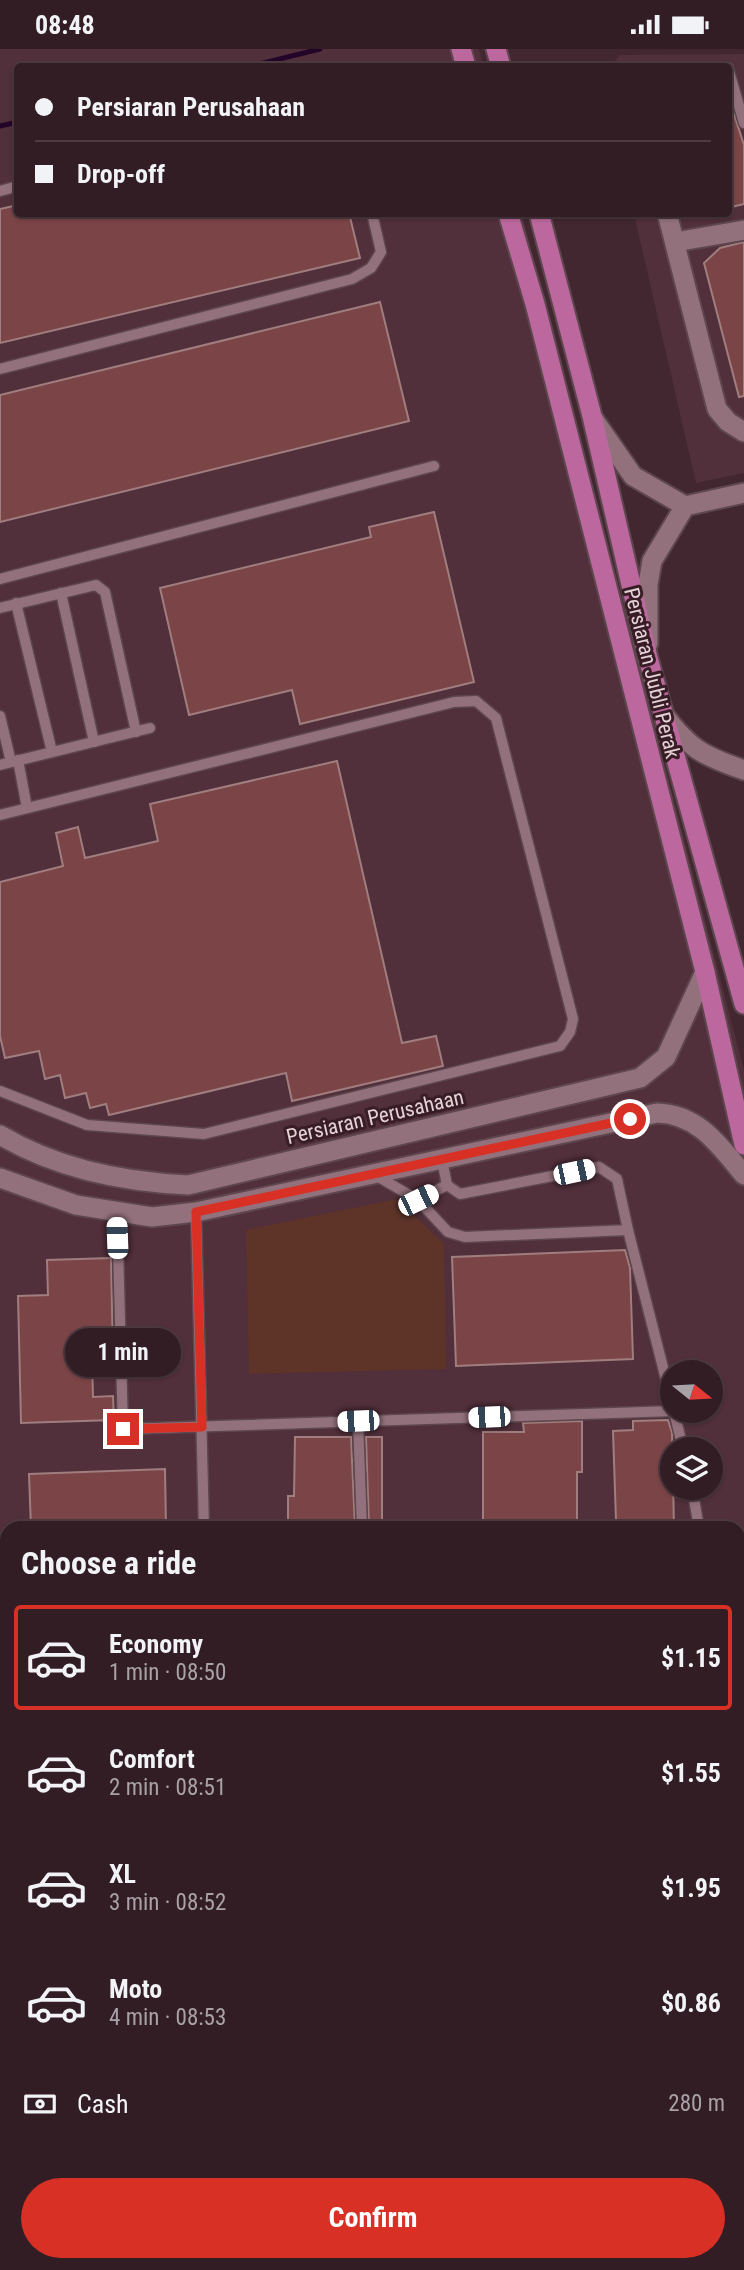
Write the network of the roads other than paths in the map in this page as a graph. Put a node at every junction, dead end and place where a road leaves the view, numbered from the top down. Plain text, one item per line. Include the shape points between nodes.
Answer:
1 (732, 82) edge
2 (744, 123) edge
3 (373, 217) edge
4 (509, 217) edge
5 (540, 217) edge
6 (668, 217) edge
7 (744, 230) edge
8 (675, 242) junction
9 (0, 369) edge
10 (592, 416) junction
11 (744, 432) edge
12 (434, 466) dead end
13 (744, 493) edge
14 (685, 506) junction
15 (0, 579) edge
16 (61, 593) junction
17 (16, 603) junction
18 (0, 608) edge
19 (648, 658) junction
20 (663, 714) junction
21 (0, 716) edge
22 (150, 728) dead end
23 (136, 732) junction
24 (94, 742) junction
25 (52, 752) junction
26 (10, 762) edge
27 (744, 770) edge
28 (27, 808) junction
29 (0, 815) edge
30 (705, 972) junction
31 (744, 1004) edge
32 (0, 1091) edge
33 (0, 1135) edge
34 (744, 1145) edge
35 (442, 1160) junction
36 (373, 1174) junction
37 (744, 1175) edge
38 (0, 1178) edge
39 (447, 1185) junction
40 (418, 1200) junction
41 (117, 1211) junction
42 (196, 1212) junction
43 (628, 1230) junction
44 (661, 1360) edge
45 (358, 1421) junction
46 (202, 1427) junction
47 (680, 1437) edge
48 (694, 1500) edge
49 (204, 1521) edge
50 (362, 1521) edge
51 (698, 1521) edge

1 - 2 lane
3 - 9 lane via 381,252 371,268 352,279
4 - 30 main road, Persiaran Jubli Perak
5 - 10 main road, Persiaran Jubli Perak
6 - 8 main road
7 - 8 main road
8 - 11 main road via 717,408
10 - 14 main road via 633,476
10 - 19 main road, Persiaran Jubli Perak
12 - 15 lane
13 - 14 main road
14 - 19 main road via 652,561
16 - 17 lane
16 - 23 lane via 96,585 105,592
16 - 24 lane
17 - 18 lane
17 - 25 lane
19 - 20 main road, Persiaran Jubli Perak
20 - 27 main road via 687,744
20 - 31 main road, Persiaran Jubli Perak
21 - 26 lane
22 - 23 lane
23 - 24 lane
24 - 25 lane
25 - 26 lane
26 - 28 lane
28 - 29 lane
28 - 32 lane via 454,702 476,701 496,718 573,1019 560,1046 204,1134 87,1125
30 - 33 main road, Persiaran Perusahaan via 666,1057 640,1078 202,1182 156,1184 74,1169
30 - 34 main road, Persiaran Jubli Perak
35 - 36 main road
35 - 37 main road via 672,1113 712,1136
35 - 39 lane
36 - 40 lane
36 - 42 main road
38 - 41 main road via 76,1205
39 - 40 lane
39 - 43 lane via 460,1194 474,1193 599,1167 617,1179
40 - 43 lane via 449,1232 465,1237
41 - 42 main road via 152,1217
41 - 46 lane via 123,1429
42 - 46 lane
43 - 44 lane
45 - 46 lane
45 - 47 lane via 674,1411
45 - 50 lane
46 - 49 lane
48 - 51 lane

